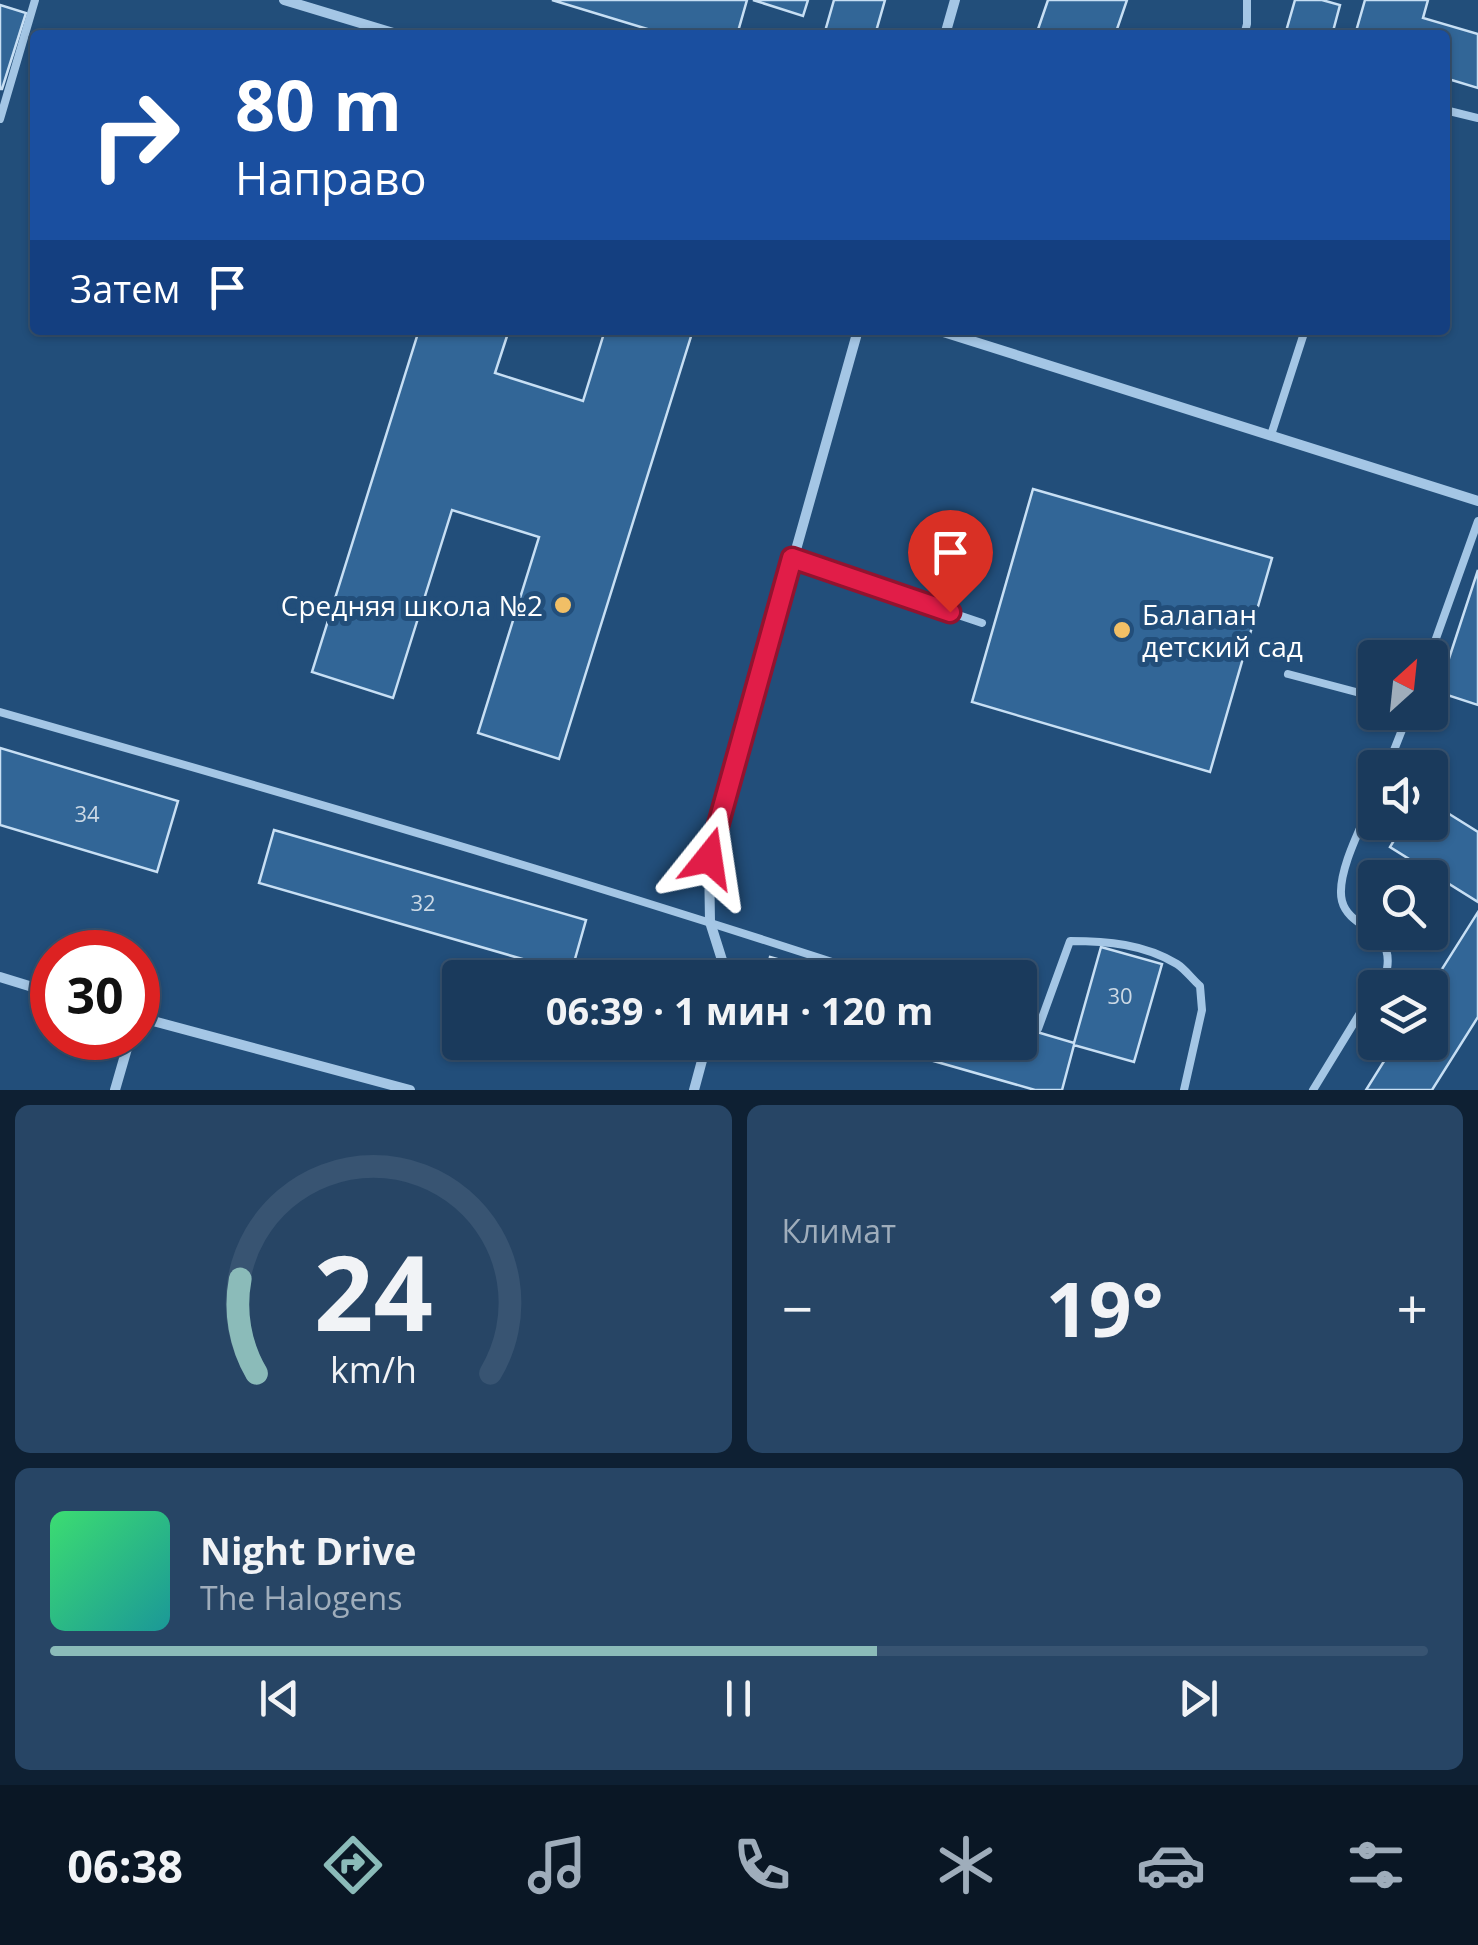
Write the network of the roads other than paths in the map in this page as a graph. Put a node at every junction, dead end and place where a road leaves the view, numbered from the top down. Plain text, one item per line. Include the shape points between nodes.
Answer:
1 (35, 0) edge
2 (284, 0) edge
3 (955, 0) edge
4 (1247, 0) edge
5 (383, 30) edge
6 (946, 30) edge
7 (1246, 30) edge
8 (1450, 111) edge
9 (1478, 118) edge
10 (0, 120) edge
11 (857, 335) edge
12 (953, 335) edge
13 (1303, 335) edge
14 (1271, 435) junction
15 (1478, 501) edge
16 (1478, 521) edge
17 (792, 558) junction
18 (982, 623) dead end
19 (1435, 640) edge
20 (1288, 674) dead end
21 (1358, 693) edge
22 (0, 712) edge
23 (1358, 837) edge
24 (710, 922) junction
25 (722, 960) edge
26 (827, 960) edge
27 (0, 977) edge
28 (30, 986) edge
29 (160, 1023) edge
30 (1037, 1028) edge
31 (123, 1060) edge
32 (702, 1060) edge
33 (114, 1090) edge
34 (410, 1090) edge
35 (694, 1090) edge
36 (1184, 1090) edge
37 (1312, 1090) edge

1 - 10 lane
2 - 5 street
3 - 6 street
4 - 7 lane
8 - 9 lane
11 - 17 street
12 - 14 street
13 - 14 lane
14 - 15 street
16 - 19 lane
17 - 18 lane
17 - 24 street via 709,858
20 - 21 lane
22 - 24 lane
23 - 37 lane via 1340,888 1342,901 1388,950 1387,969
24 - 25 street
24 - 26 lane
27 - 28 street
29 - 34 street
30 - 36 lane via 1070,941 1142,948 1178,965 1200,986 1202,1010
31 - 33 street
32 - 35 street

